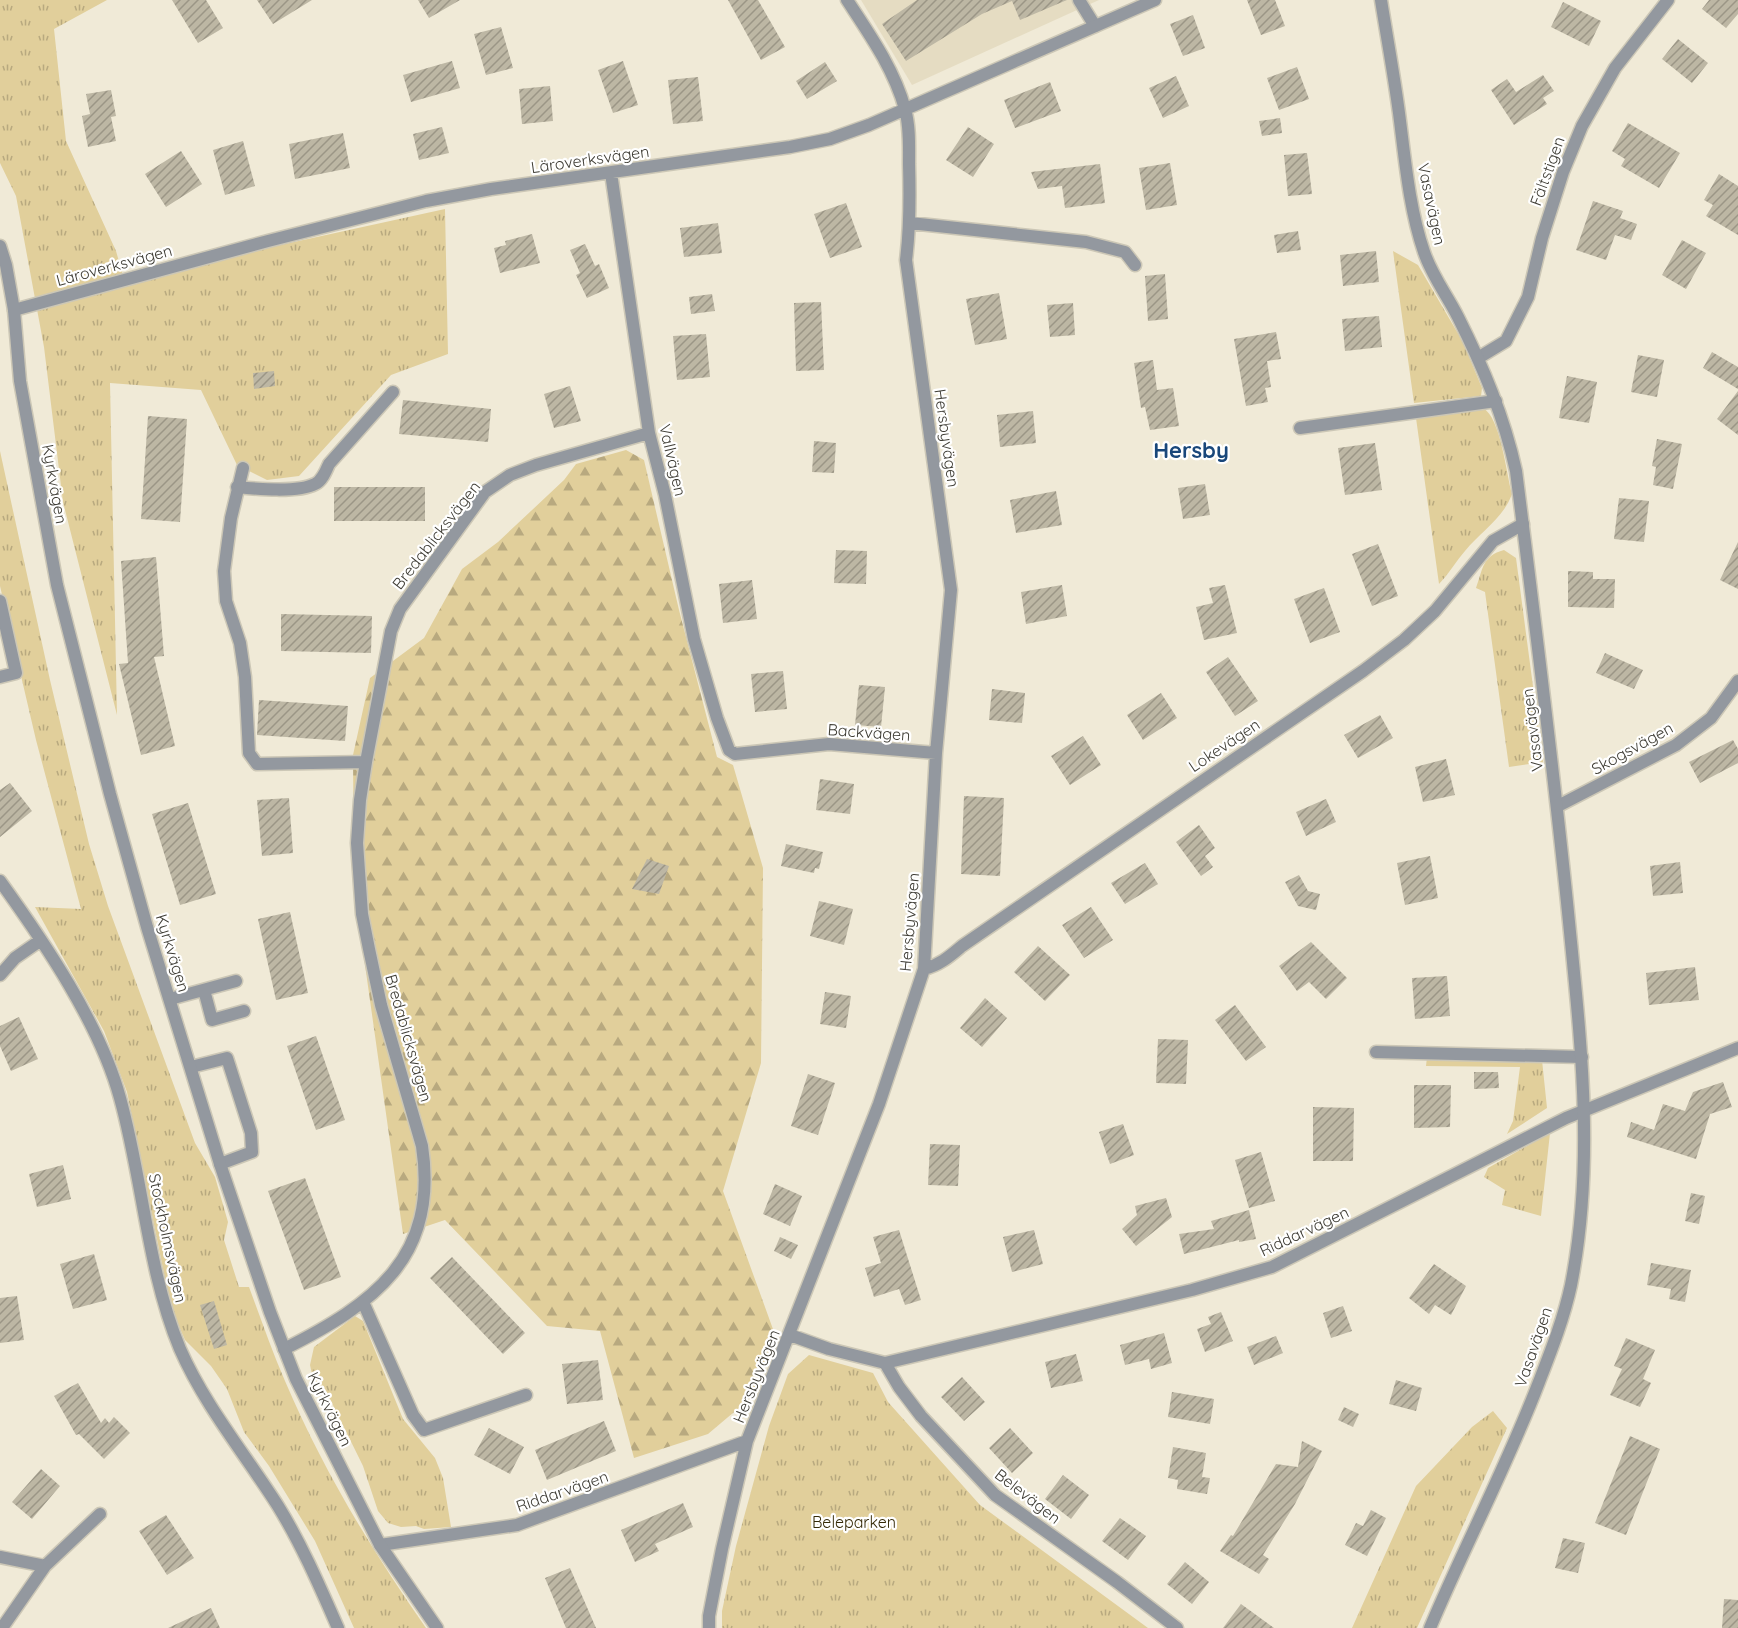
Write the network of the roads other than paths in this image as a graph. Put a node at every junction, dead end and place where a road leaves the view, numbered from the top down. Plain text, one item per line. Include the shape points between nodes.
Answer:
1 (847, 0) edge
2 (1079, 0) edge
3 (1155, 0) edge
4 (1381, 0) edge
5 (1668, 0) edge
6 (1095, 26) junction
7 (905, 110) junction
8 (611, 173) junction
9 (910, 223) junction
10 (0, 246) edge
11 (1135, 265) dead end
12 (14, 310) junction
13 (1478, 358) junction
14 (393, 392) dead end
15 (1496, 401) junction
16 (1299, 428) dead end
17 (649, 433) junction
18 (243, 468) dead end
19 (237, 488) junction
20 (1523, 524) junction
21 (0, 601) edge
22 (0, 677) edge
23 (1738, 681) edge
24 (729, 750) joint
25 (936, 753) junction
26 (366, 762) junction
27 (1558, 806) junction
28 (0, 881) edge
29 (41, 940) junction
30 (924, 969) junction
31 (0, 975) edge
32 (236, 981) dead end
33 (204, 990) junction
34 (170, 999) junction
35 (244, 1011) dead end
36 (1738, 1048) edge
37 (1376, 1052) dead end
38 (1582, 1057) junction
39 (190, 1066) junction
40 (1585, 1109) junction
41 (220, 1164) junction
42 (363, 1302) junction
43 (790, 1335) junction
44 (284, 1349) junction
45 (885, 1363) junction
46 (525, 1395) dead end
47 (747, 1441) junction
48 (100, 1514) dead end
49 (380, 1545) junction
50 (0, 1557) edge
51 (45, 1566) junction
52 (2, 1628) edge
53 (338, 1628) edge
54 (436, 1628) edge
55 (709, 1628) edge
56 (1177, 1628) edge
57 (1430, 1628) edge

1 - 7 street, Hersbyvägen via 878,48
2 - 6 street
3 - 6 street, Läroverksvägen
4 - 13 street, Vasavägen via 1419,236 1434,276
5 - 13 street, Fältstigen via 1615,68 1582,126 1542,238 1528,297 1506,341
6 - 7 street, Läroverksvägen
7 - 8 street, Läroverksvägen via 830,139
7 - 9 street, Hersbyvägen
8 - 12 street, Läroverksvägen via 426,201
8 - 17 street, Vallvägen
9 - 11 street via 1086,242 1125,252
9 - 25 street, Hersbyvägen via 906,260 951,590
10 - 12 street, Kyrkvägen
12 - 34 street, Kyrkvägen via 24,404 57,585 110,794
13 - 15 street, Vasavägen
14 - 19 street via 316,484 291,489
15 - 16 street
15 - 20 street, Vasavägen via 1516,471
17 - 24 street, Vallvägen via 694,639
17 - 26 street, Bredablicksvägen via 536,465 510,475 485,492 400,609 391,631
18 - 19 street
19 - 26 street via 225,571 226,601 240,643 249,753 257,764
20 - 27 street, Vasavägen
20 - 30 street, Lokevägen via 1493,541 1435,611 1363,671 945,960
21 - 22 street via 16,673
23 - 27 street, Skogsvägen via 1711,718 1676,745
24 - 25 street, Backvägen via 735,754 829,744
25 - 30 street, Hersbyvägen
26 - 42 street, Bredablicksvägen via 357,843 362,914 381,1005 422,1146 426,1195 420,1223 407,1250 389,1279
27 - 38 street, Vasavägen
28 - 29 street, Stockholmsvägen
29 - 31 street via 15,958
29 - 53 street, Stockholmsvägen via 97,1037 120,1096 164,1305 181,1349 201,1391 303,1549
30 - 43 street, Hersbyvägen via 879,1104
32 - 33 street
33 - 34 street
33 - 35 street via 212,1020
34 - 39 street, Kyrkvägen
36 - 40 street, Riddarvägen
37 - 38 street
38 - 40 street, Vasavägen
39 - 41 street, Kyrkvägen
39 - 41 street via 227,1058 245,1114 252,1152
40 - 45 street, Riddarvägen via 1272,1267 1192,1290
40 - 57 street, Vasavägen via 1579,1232 1570,1287 1555,1340 1514,1444
41 - 44 street, Kyrkvägen
42 - 44 street, Bredablicksvägen via 319,1332
42 - 46 street via 413,1415 424,1430
43 - 45 street, Riddarvägen
43 - 47 street, Hersbyvägen
44 - 49 street, Kyrkvägen
45 - 56 street, Belevägen via 921,1416 995,1495
47 - 49 street, Riddarvägen via 517,1525
47 - 55 street, Hersbyvägen
48 - 51 street
49 - 54 street, Kyrkvägen
50 - 51 street
51 - 52 street

